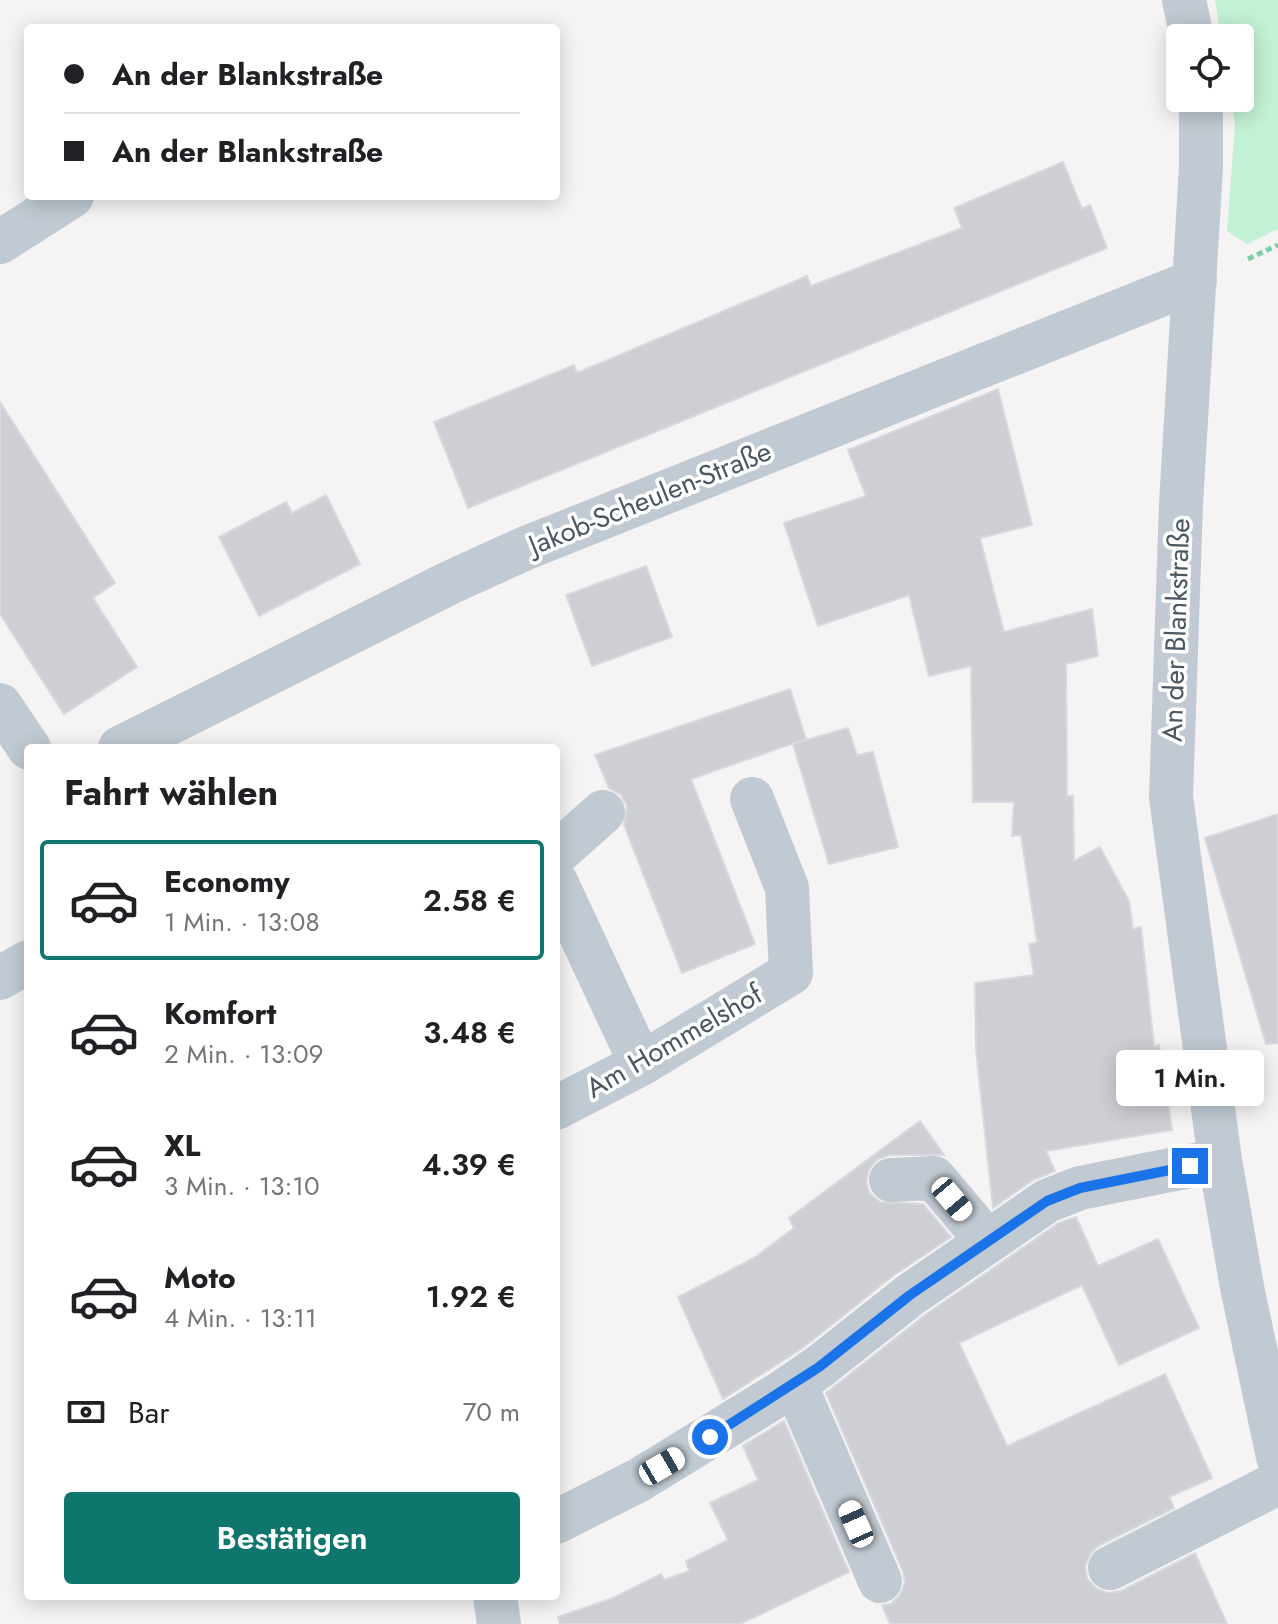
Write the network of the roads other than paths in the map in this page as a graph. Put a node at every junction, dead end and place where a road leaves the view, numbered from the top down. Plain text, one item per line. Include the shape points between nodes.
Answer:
1 (1184, 0) edge
2 (1189, 24) edge
3 (1202, 112) edge
4 (66, 200) edge
5 (0, 242) edge
6 (1195, 281) junction
7 (0, 705) edge
8 (26, 744) edge
9 (128, 744) edge
10 (752, 799) dead end
11 (603, 812) dead end
12 (560, 850) edge
13 (560, 891) edge
14 (24, 964) edge
15 (0, 978) edge
16 (641, 1064) junction
17 (560, 1106) edge
18 (1220, 1160) junction
19 (891, 1180) dead end
20 (987, 1241) junction
21 (795, 1384) junction
22 (1276, 1435) edge
23 (1278, 1483) edge
24 (560, 1520) edge
25 (1110, 1568) dead end
26 (880, 1581) dead end
27 (496, 1600) edge
28 (499, 1624) edge

1 - 2 street
3 - 6 street, An der Blankstraße
4 - 5 street
6 - 9 street, Jakob-Scheulen-Straße via 526,548
6 - 18 street, An der Blankstraße via 1171,797
7 - 8 street
10 - 16 street, Am Hommelshof via 787,888 791,973
11 - 12 street
13 - 16 street
14 - 15 street
16 - 17 street, Am Hommelshof
18 - 20 street via 1072,1191 1047,1201
18 - 22 street, An der Blankstraße
19 - 20 street via 934,1178
20 - 21 street
21 - 24 street via 686,1453
21 - 26 street
23 - 25 street
27 - 28 street

